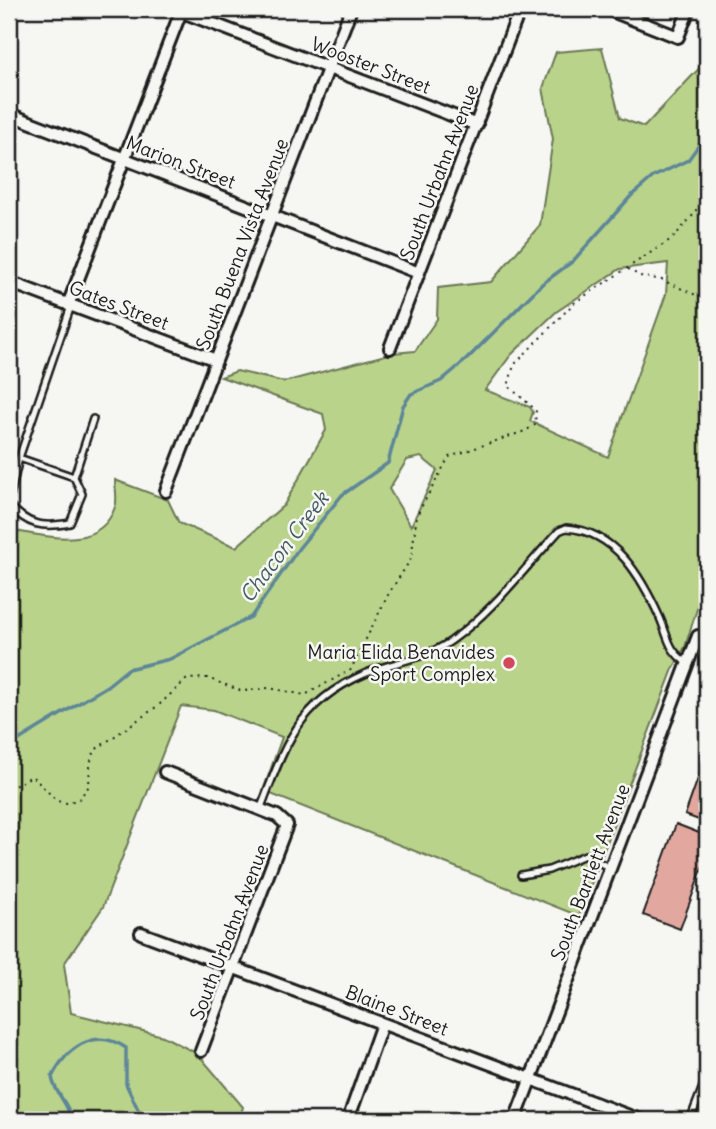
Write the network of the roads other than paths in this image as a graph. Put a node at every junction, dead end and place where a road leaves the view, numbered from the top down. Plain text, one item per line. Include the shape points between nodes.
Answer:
1 (13, 9) edge
2 (351, 9) edge
3 (520, 9) edge
4 (607, 9) edge
5 (689, 9) edge
6 (179, 10) edge
7 (9, 18) edge
8 (329, 68) junction
9 (9, 114) edge
10 (477, 125) junction
11 (124, 158) junction
12 (271, 215) junction
13 (419, 272) junction
14 (9, 282) edge
15 (69, 305) junction
16 (390, 348) dead end
17 (216, 360) junction
18 (93, 419) dead end
19 (19, 458) junction
20 (74, 477) junction
21 (166, 491) dead end
22 (9, 503) edge
23 (698, 636) dead end
24 (687, 663) junction
25 (165, 772) dead end
26 (260, 810) junction
27 (610, 867) junction
28 (522, 875) dead end
29 (141, 933) dead end
30 (234, 967) junction
31 (382, 1024) junction
32 (201, 1051) dead end
33 (530, 1080) junction
34 (707, 1085) edge
35 (348, 1120) edge
36 (515, 1120) edge
37 (640, 1120) edge
38 (690, 1120) edge

1 - 7 street
2 - 8 street, South Buena Vista Avenue
3 - 10 street, South Urbahn Avenue
4 - 5 street via 678,37
6 - 8 street, Wooster Street
6 - 11 street
8 - 10 street, Wooster Street
8 - 12 street, South Buena Vista Avenue
9 - 11 street, Marion Street
10 - 13 street, South Urbahn Avenue
11 - 12 street, Marion Street
11 - 15 street
12 - 13 street, Marion Street
12 - 17 street, South Buena Vista Avenue
13 - 16 street, South Urbahn Avenue
14 - 15 street, Gates Street
15 - 17 street, Gates Street
15 - 19 lane
17 - 21 street, South Buena Vista Avenue
18 - 20 lane
19 - 20 lane
19 - 22 lane
20 - 22 lane via 82,494 70,523 46,527 22,520
23 - 24 street, South Bartlett Avenue
24 - 26 lane via 673,653 652,600 619,550 566,528 452,640 373,671 314,704 282,751
24 - 27 street, South Bartlett Avenue
25 - 26 street
26 - 30 street, South Urbahn Avenue via 287,825
27 - 28 lane via 585,855
27 - 33 street, South Bartlett Avenue
29 - 30 street, Blaine Street
30 - 31 street, Blaine Street
30 - 32 street, South Urbahn Avenue
31 - 33 street, Blaine Street
31 - 35 street
33 - 36 street, South Bartlett Avenue
33 - 37 street, Blaine Street
34 - 38 lane

